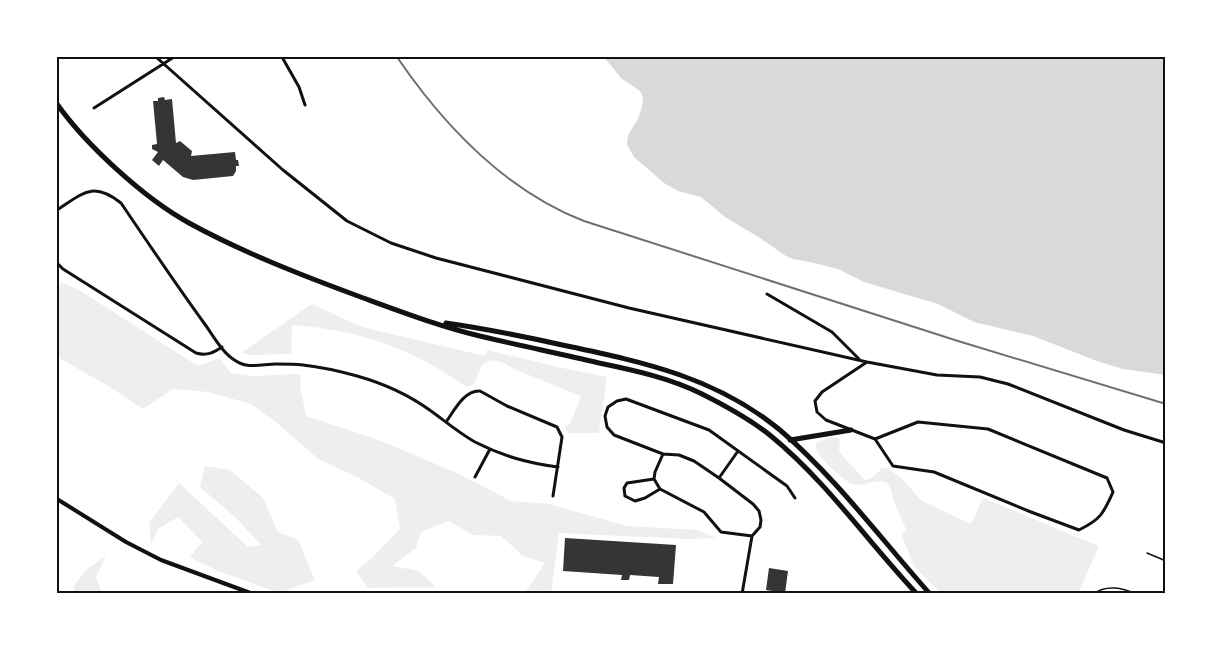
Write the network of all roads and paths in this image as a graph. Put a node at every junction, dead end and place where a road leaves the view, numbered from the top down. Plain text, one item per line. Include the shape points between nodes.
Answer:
1 (156, 57) edge
2 (174, 57) edge
3 (282, 57) edge
4 (164, 63) junction
5 (57, 104) edge
6 (305, 105) dead end
7 (94, 108) dead end
8 (57, 210) edge
9 (57, 263) edge
10 (767, 294) dead end
11 (428, 320) junction
12 (222, 347) junction
13 (861, 361) junction
14 (867, 362) junction
15 (446, 422) junction
16 (851, 430) junction
17 (875, 439) junction
18 (790, 440) junction
19 (1166, 443) edge
20 (489, 449) junction
21 (738, 451) junction
22 (663, 454) junction
23 (558, 467) junction
24 (476, 477) dead end
25 (719, 478) junction
26 (654, 479) junction
27 (660, 489) junction
28 (553, 496) dead end
29 (795, 498) dead end
30 (57, 499) edge
31 (752, 536) junction
32 (1147, 553) dead end
33 (1166, 561) edge
34 (253, 594) edge
35 (742, 594) edge
36 (917, 594) edge
37 (930, 594) edge
38 (1093, 594) edge
39 (1137, 594) edge

1 - 4 street
2 - 4 street
3 - 6 street
4 - 7 street
4 - 13 street via 283,170 347,221 391,243 629,308
5 - 11 highway via 112,164 189,223 320,282
8 - 12 street via 89,190 111,195 121,203
9 - 12 street via 196,353 205,355
10 - 13 street via 832,332
11 - 18 highway via 656,366 706,384 743,404
11 - 36 highway via 649,375 699,392 736,412 772,437 806,469
12 - 15 street via 244,365 303,365 358,376 411,399
13 - 14 street
14 - 16 street via 815,401 817,412 826,420
14 - 19 street via 1008,384
15 - 20 street
15 - 23 street via 467,394 480,391 558,427 562,437
16 - 17 street
16 - 18 highway
17 - 17 street via 892,466 934,472 1079,530 1103,514 1113,492 1107,478 988,429 918,422
18 - 37 highway via 850,501
20 - 23 street via 530,463
20 - 24 street
21 - 22 street via 709,430 626,399 608,407 607,427 614,435
21 - 25 street
21 - 29 street via 787,486
22 - 25 street via 694,461
22 - 26 street
23 - 28 street
25 - 31 street via 759,511 760,527
26 - 27 street
26 - 27 street via 627,483 625,496 635,501
27 - 31 street via 704,512 721,532
30 - 34 street via 161,560
31 - 35 street
32 - 33 lane
38 - 39 lane via 1111,587

